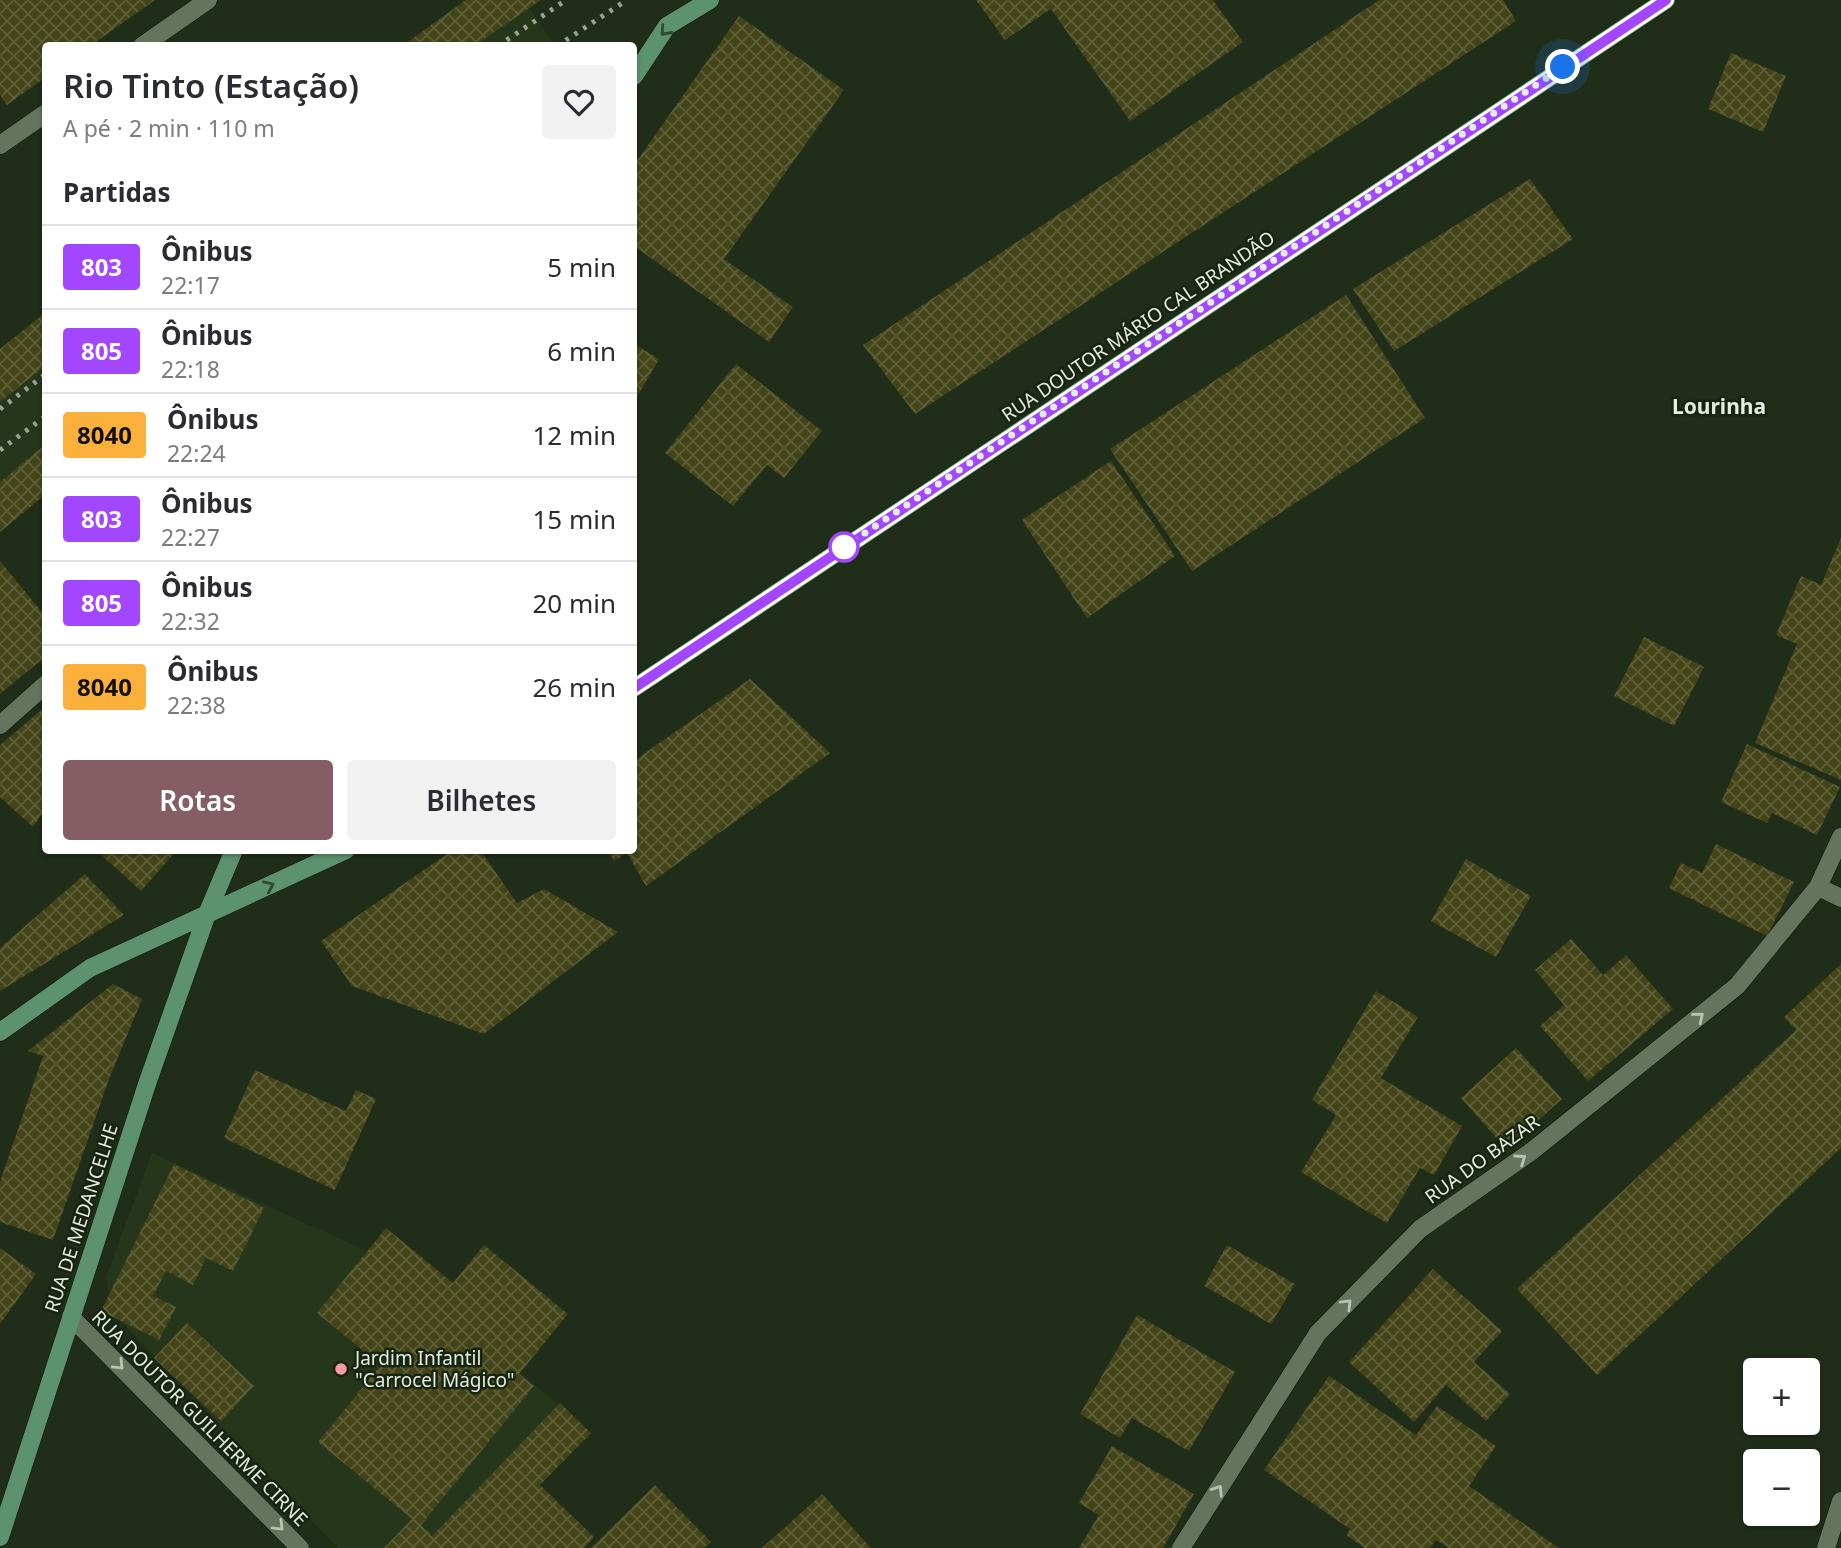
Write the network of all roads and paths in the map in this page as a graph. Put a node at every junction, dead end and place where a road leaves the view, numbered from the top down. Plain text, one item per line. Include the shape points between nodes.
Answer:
1 (208, 0) edge
2 (710, 0) edge
3 (1666, 0) edge
4 (148, 42) edge
5 (637, 71) edge
6 (42, 116) edge
7 (0, 145) edge
8 (637, 686) edge
9 (42, 688) edge
10 (0, 725) edge
11 (1841, 837) edge
12 (232, 854) edge
13 (337, 854) edge
14 (1818, 887) junction
15 (1841, 898) edge
16 (207, 914) junction
17 (0, 1032) edge
18 (71, 1317) junction
19 (1841, 1501) edge
20 (0, 1537) edge
21 (300, 1548) edge
22 (1181, 1548) edge
23 (1826, 1548) edge

1 - 4 street
2 -> 5 street via 667,26
3 - 8 street, RUA DOUTOR MÁRIO CAL BRANDÃO
6 - 7 street
9 - 10 street
11 - 14 street, RUA DO BAZAR
12 - 16 street, RUA DE MEDANCELHE
16 -> 13 street
14 - 15 street
22 -> 14 street, RUA DO BAZAR via 1318,1333 1420,1230 1532,1151 1737,986
16 - 17 street via 90,968
16 - 18 street, RUA DE MEDANCELHE
18 - 20 street, RUA DE MEDANCELHE
18 -> 21 street, RUA DOUTOR GUILHERME CIRNE
19 - 23 street

